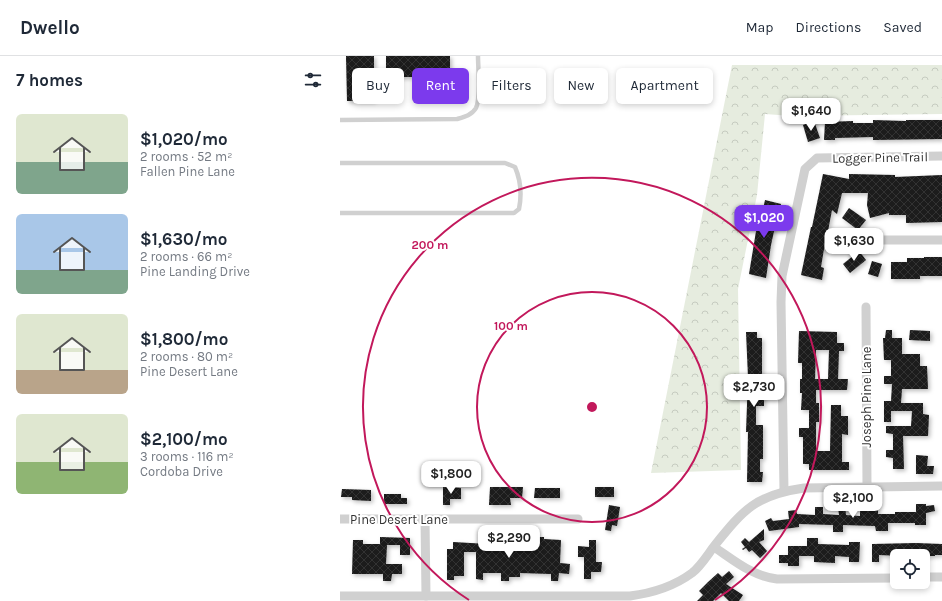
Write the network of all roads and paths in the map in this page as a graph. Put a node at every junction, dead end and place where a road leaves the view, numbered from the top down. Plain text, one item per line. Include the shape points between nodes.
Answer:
1 (478, 56) edge
2 (340, 120) edge
3 (942, 156) edge
4 (340, 163) edge
5 (340, 213) edge
6 (883, 240) dead end
7 (942, 240) edge
8 (866, 307) dead end
9 (942, 486) edge
10 (867, 488) junction
11 (784, 491) junction
12 (340, 519) edge
13 (425, 519) junction
14 (578, 519) dead end
15 (714, 547) junction
16 (930, 577) edge
17 (942, 577) edge
18 (890, 578) edge
19 (340, 596) edge
20 (426, 596) junction
21 (630, 599) edge

1 - 2 lane via 478,98 475,108 467,117
3 - 11 street, Logger Pine Trail via 817,158 805,170 782,276 780,302
4 - 5 lane via 505,163 514,167 518,175 521,201 520,209 514,213
6 - 7 street
8 - 10 street, Joseph Pine Lane
9 - 10 street
10 - 11 street via 804,488
11 - 15 street via 761,499 748,508
12 - 13 street, Pine Desert Lane
13 - 14 street, Pine Desert Lane
13 - 20 street
15 - 18 street via 754,573 765,577
15 - 21 street via 693,572 679,581 663,590
16 - 17 street
19 - 20 street
20 - 21 street

